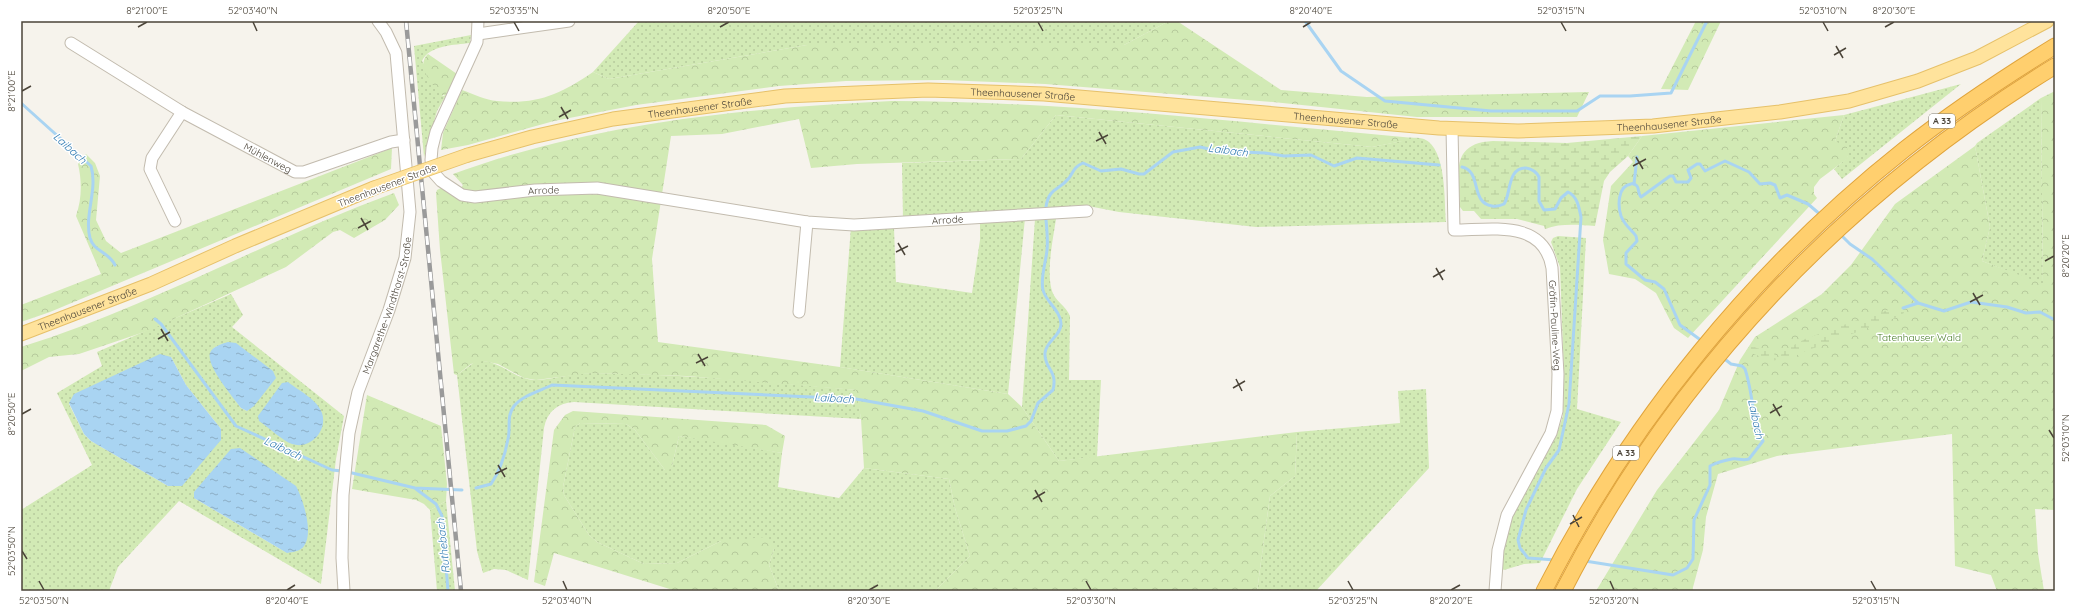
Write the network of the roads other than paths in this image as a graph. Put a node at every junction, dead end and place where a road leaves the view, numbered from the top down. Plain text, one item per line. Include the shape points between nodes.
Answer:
1 (378, 21) edge
2 (478, 21) edge
3 (569, 21) edge
4 (2046, 21) edge
5 (478, 34) junction
6 (71, 43) dead end
7 (2055, 46) edge
8 (2055, 66) edge
9 (182, 112) junction
10 (1452, 128) junction
11 (404, 140) junction
12 (1087, 211) dead end
13 (175, 221) dead end
14 (807, 222) junction
15 (799, 312) dead end
16 (21, 334) edge
17 (343, 590) edge
18 (1495, 591) edge
19 (1544, 591) edge
20 (1563, 591) edge

1 - 11 street, Margarethe-Windthorst-Straße via 396,53
2 - 5 street, Arrode
3 - 5 street
4 - 10 main road, Theenhausener Straße via 1977,58 1918,81 1849,101 1780,112 1653,126 1533,131
5 - 14 street, Arrode via 468,63 436,132 432,148 433,172 450,189 462,195 475,197 535,190 597,188
6 - 9 street, Mühlenweg
7 - 19 highway, A 33 via 1956,111 1904,150 1812,230 1717,330 1650,416 1601,491
8 - 20 highway, A 33 via 1964,125 1909,167 1849,218 1774,292 1708,366 1641,458 1608,508
9 - 11 street, Mühlenweg via 299,173
9 - 13 street via 152,158 150,169
10 - 16 main road, Theenhausener Straße, bridge via 1044,94 913,91 785,96 613,119 532,137 468,155 374,188 151,284
10 - 18 street, Gräfin-Pauline-Weg via 1454,230 1527,233 1544,245 1551,259 1552,268 1558,380 1557,411 1551,433 1505,520 1498,550
11 - 17 street, Margarethe-Windthorst-Straße via 410,212 406,258 353,411 345,460
12 - 14 street, Arrode via 854,225
14 - 15 street

